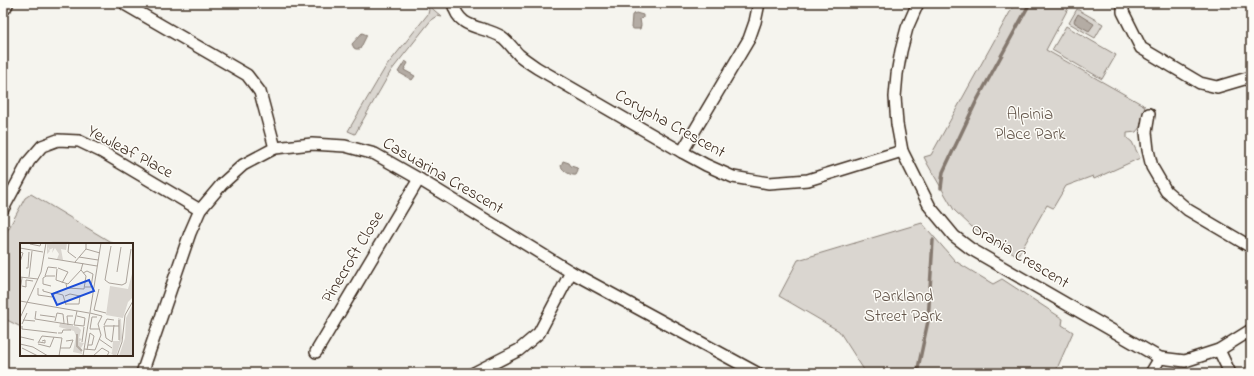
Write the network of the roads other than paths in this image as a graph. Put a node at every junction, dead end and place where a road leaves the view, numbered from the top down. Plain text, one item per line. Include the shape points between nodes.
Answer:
1 (5, 3) edge
2 (453, 3) edge
3 (759, 3) edge
4 (918, 3) edge
5 (1123, 3) edge
6 (126, 5) dead end
7 (3, 7) edge
8 (1251, 77) edge
9 (1150, 114) dead end
10 (275, 148) junction
11 (902, 151) junction
12 (682, 152) junction
13 (419, 179) junction
14 (3, 209) edge
15 (200, 210) junction
16 (1251, 247) edge
17 (572, 272) junction
18 (1251, 330) edge
19 (1219, 350) junction
20 (316, 352) dead end
21 (1160, 358) junction
22 (142, 373) edge
23 (474, 373) edge
24 (757, 373) edge
25 (1151, 373) edge
26 (1230, 373) edge

1 - 7 main road
2 - 12 street, Corypha Crescent via 463,21 502,37 520,56 537,68
3 - 12 street via 749,38
4 - 11 street, Orania Crescent via 907,28 897,74 895,97
5 - 8 street via 1123,12 1140,48 1200,83 1217,88
6 - 10 street via 247,75 260,92
9 - 16 street via 1146,132 1148,150 1152,167 1166,191 1188,210
10 - 13 street, Casuarina Crescent via 312,144 345,146 375,154
10 - 15 street, Casuarina Crescent via 243,165 222,184
11 - 12 street, Corypha Crescent via 808,180 769,183 733,177
11 - 21 street, Orania Crescent via 930,207 954,236 971,249
13 - 17 street, Casuarina Crescent
13 - 20 street, Pinecroft Close
14 - 15 street, Yewleaf Place via 29,161 42,146 58,140 79,141 102,152
15 - 22 street, Casuarina Crescent
17 - 23 street via 539,333 519,350
17 - 24 street, Casuarina Crescent
18 - 19 street, Orania Crescent
19 - 21 street, Orania Crescent via 1185,361
19 - 26 street
21 - 25 street

